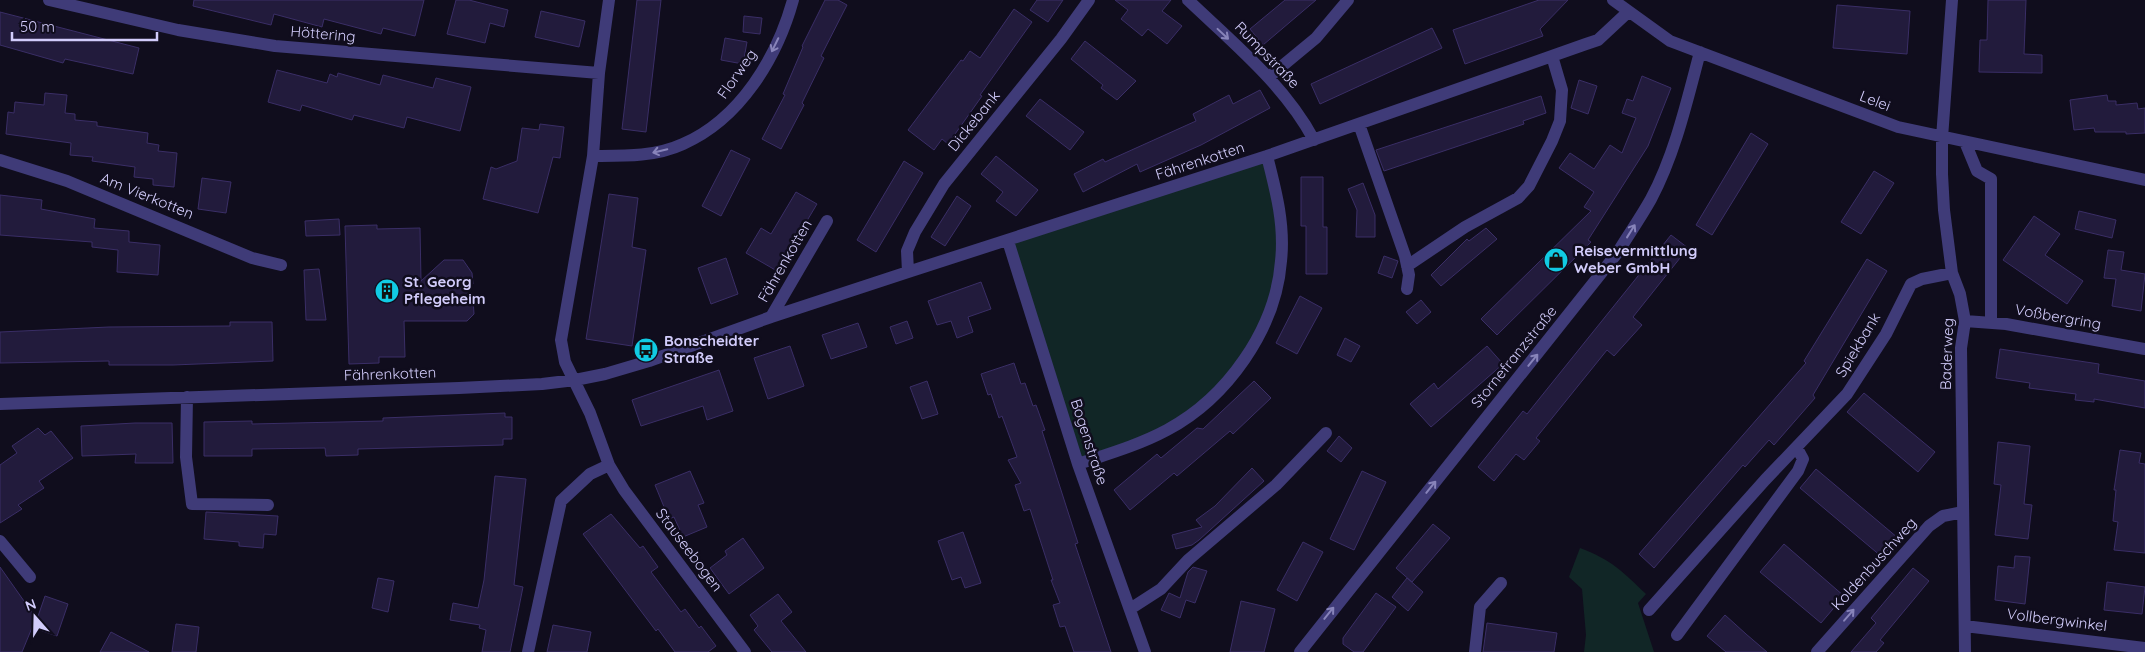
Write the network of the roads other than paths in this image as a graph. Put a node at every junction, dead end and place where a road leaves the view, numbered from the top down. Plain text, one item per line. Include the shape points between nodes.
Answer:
1 (49, 0) edge
2 (608, 0) edge
3 (793, 0) edge
4 (1089, 0) edge
5 (1188, 0) edge
6 (1348, 0) edge
7 (1613, 0) edge
8 (1952, 0) edge
9 (1628, 12) junction
10 (1700, 52) junction
11 (1552, 56) junction
12 (599, 73) junction
13 (1268, 77) junction
14 (1359, 124) junction
15 (1942, 138) junction
16 (1314, 140) junction
17 (1965, 142) junction
18 (593, 156) junction
19 (1267, 156) junction
20 (0, 160) edge
21 (2145, 180) edge
22 (827, 221) dead end
23 (1008, 240) junction
24 (281, 266) dead end
25 (1407, 266) junction
26 (908, 272) junction
27 (1952, 273) junction
28 (1407, 289) dead end
29 (771, 317) junction
30 (1965, 321) junction
31 (1991, 322) junction
32 (2145, 348) edge
33 (575, 380) junction
34 (187, 397) junction
35 (0, 404) edge
36 (1326, 433) dead end
37 (1797, 448) junction
38 (1078, 464) junction
39 (609, 465) junction
40 (268, 505) dead end
41 (1963, 512) junction
42 (0, 541) edge
43 (30, 577) dead end
44 (1501, 583) dead end
45 (1130, 609) junction
46 (1649, 610) dead end
47 (1965, 626) junction
48 (1677, 635) dead end
49 (2145, 648) edge
50 (741, 651) edge
51 (528, 652) edge
52 (1145, 652) edge
53 (1300, 652) edge
54 (1475, 652) edge
55 (1817, 652) edge
56 (1965, 652) edge

1 - 12 street, Höttering via 178,30 275,46
2 - 12 street
3 -> 18 street, Florweg via 779,37 757,79 734,109 720,121 683,144 660,152
4 - 26 street, Dickebank via 944,184 909,245
5 -> 13 street, Rumpstraße
6 - 13 street via 1316,38
7 - 9 street, Lelei
8 - 15 street, Baderweg
9 - 10 street, Lelei via 1670,41
9 - 11 street, Fährenkotten via 1598,40
10 - 15 street, Lelei via 1898,127
53 -> 10 street, Stornefranzstraße via 1618,252 1652,198 1683,114
11 - 14 street, Fährenkotten
11 - 25 street via 1562,90 1560,121 1529,186 1518,198 1465,227
12 - 18 street
13 - 16 street, Rumpstraße via 1302,117
14 - 16 street, Fährenkotten
14 - 25 street
15 - 17 street, Lelei
15 - 27 street, Baderweg via 1944,210
16 - 19 street, Fährenkotten
17 - 21 street, Lelei
17 - 31 street via 1977,171 1991,180
18 - 33 street via 561,340 565,362
19 - 23 street, Fährenkotten
19 - 38 street via 1278,201 1282,259 1279,284 1269,314 1250,351 1212,397 1169,429 1139,444
20 - 24 street, Am Vierkotten via 67,180 252,258
22 - 29 street, Fährenkotten
23 - 26 street, Fährenkotten
23 - 38 street, Bogenstraße
25 - 28 street
26 - 29 street, Fährenkotten
27 - 30 street, Baderweg
27 - 37 street, Spiekbank via 1922,278 1911,284 1886,334 1847,394
29 - 33 street, Fährenkotten via 649,361
30 - 31 street, Voßbergring
30 - 41 street, Baderweg via 1961,348
31 - 32 street, Voßbergring
33 - 34 street, Fährenkotten via 460,388
33 - 39 street
34 - 35 street, Fährenkotten
34 - 40 street via 186,457 192,504
36 - 45 street via 1276,485 1188,560 1161,589
37 - 46 street, Spiekbank
37 - 48 street via 1803,459 1798,471
38 - 45 street, Bogenstraße
39 - 50 street, Stauseebogen
39 - 51 street via 590,474 561,501
41 - 47 street, Baderweg
55 -> 41 street, Koldenbuschweg via 1929,526 1943,516
42 - 43 street
44 - 54 street via 1480,607
45 - 52 street, Bogenstraße
47 - 49 street, Vollbergwinkel
47 - 56 street, Baderweg

